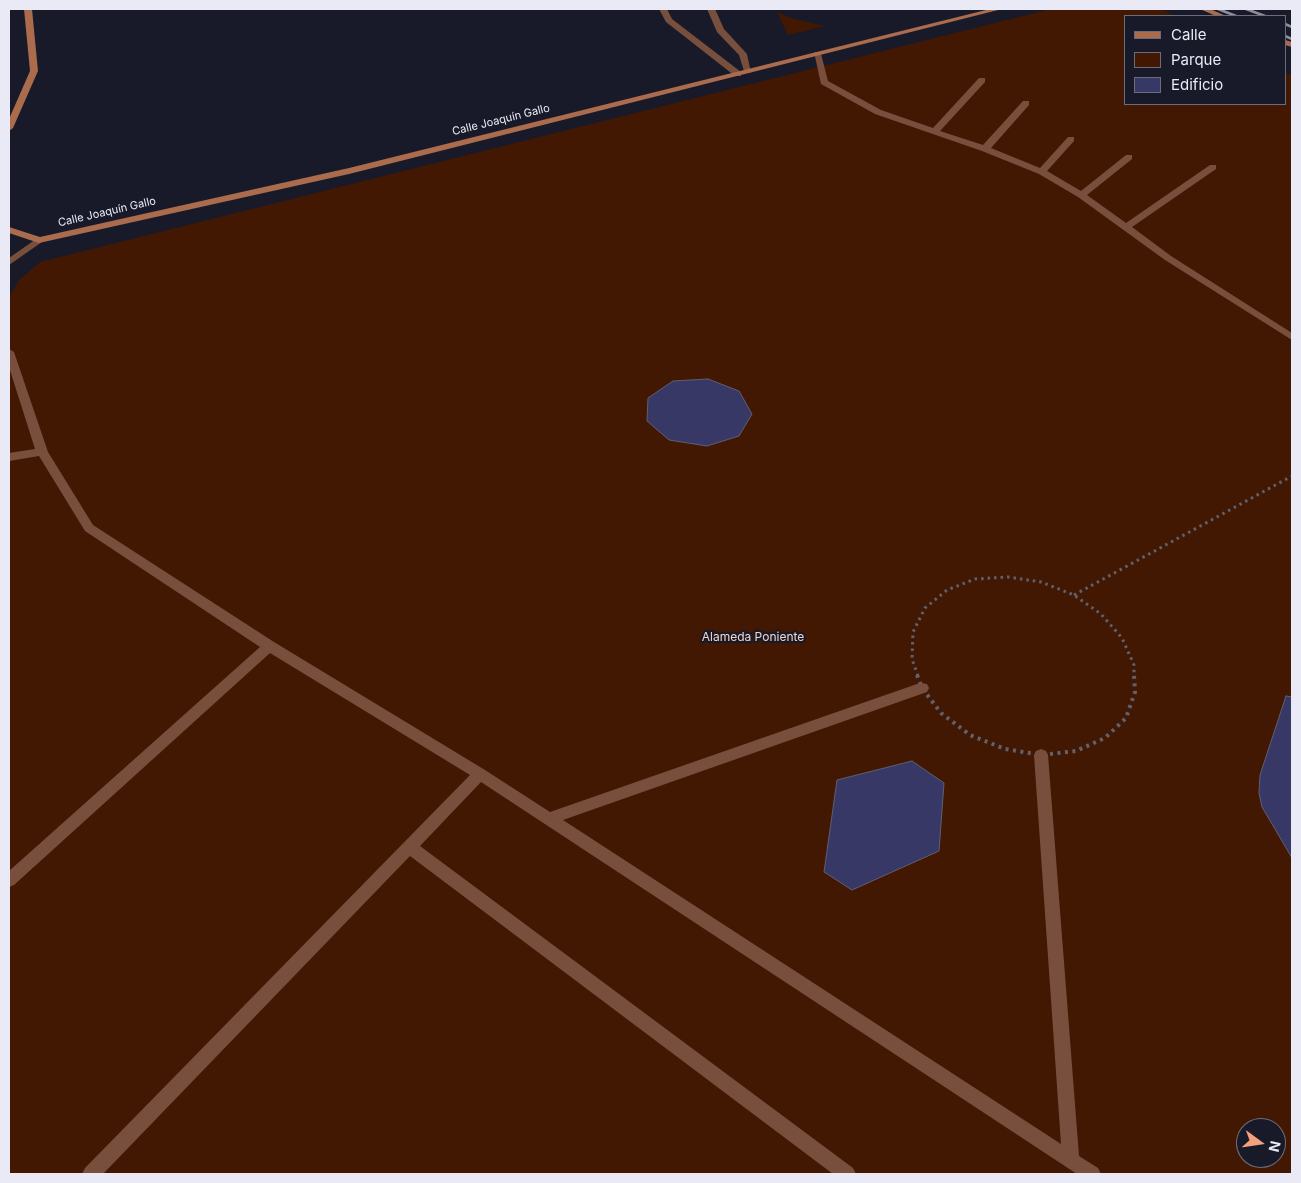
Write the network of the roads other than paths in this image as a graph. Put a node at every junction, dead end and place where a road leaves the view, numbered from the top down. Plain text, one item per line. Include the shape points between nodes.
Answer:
1 (28, 9) edge
2 (664, 9) edge
3 (711, 9) edge
4 (998, 9) edge
5 (1204, 9) edge
6 (1219, 15) edge
7 (817, 54) junction
8 (748, 71) junction
9 (738, 74) junction
10 (982, 80) dead end
11 (1026, 103) dead end
12 (9, 128) edge
13 (934, 132) junction
14 (1071, 139) dead end
15 (985, 149) junction
16 (1129, 157) dead end
17 (1213, 167) dead end
18 (1042, 172) junction
19 (1081, 195) junction
20 (1126, 227) junction
21 (9, 230) edge
22 (39, 240) junction
23 (9, 262) edge
24 (1292, 337) edge
25 (9, 352) edge
26 (42, 452) junction
27 (9, 457) edge
28 (269, 646) junction
29 (922, 688) road end
30 (1041, 755) road end
31 (480, 774) junction
32 (549, 819) junction
33 (408, 846) junction
34 (9, 880) edge
35 (1071, 1160) junction
36 (91, 1174) edge
37 (847, 1174) edge
38 (1092, 1174) edge

1 - 12 street via 34,72
2 - 9 lane via 669,20
3 - 8 lane via 720,30 743,54
4 - 7 street, Calle Joaquín Gallo
5 - 6 street
7 - 8 street, Calle Joaquín Gallo
7 - 13 lane via 824,82 878,112
8 - 9 street, Calle Joaquín Gallo
9 - 22 street, Calle Joaquín Gallo via 349,171
10 - 13 lane
11 - 15 lane
13 - 15 lane
14 - 18 lane
15 - 18 lane
16 - 19 lane
17 - 20 lane
18 - 19 lane
19 - 20 lane
20 - 24 lane via 1168,258
21 - 22 street
22 - 23 lane
25 - 26 lane
26 - 27 lane
26 - 28 lane via 89,528
28 - 31 lane
28 - 34 lane
29 - 32 lane
30 - 35 lane
31 - 32 lane
31 - 33 lane
32 - 35 lane
33 - 36 lane
33 - 37 lane
35 - 38 lane

